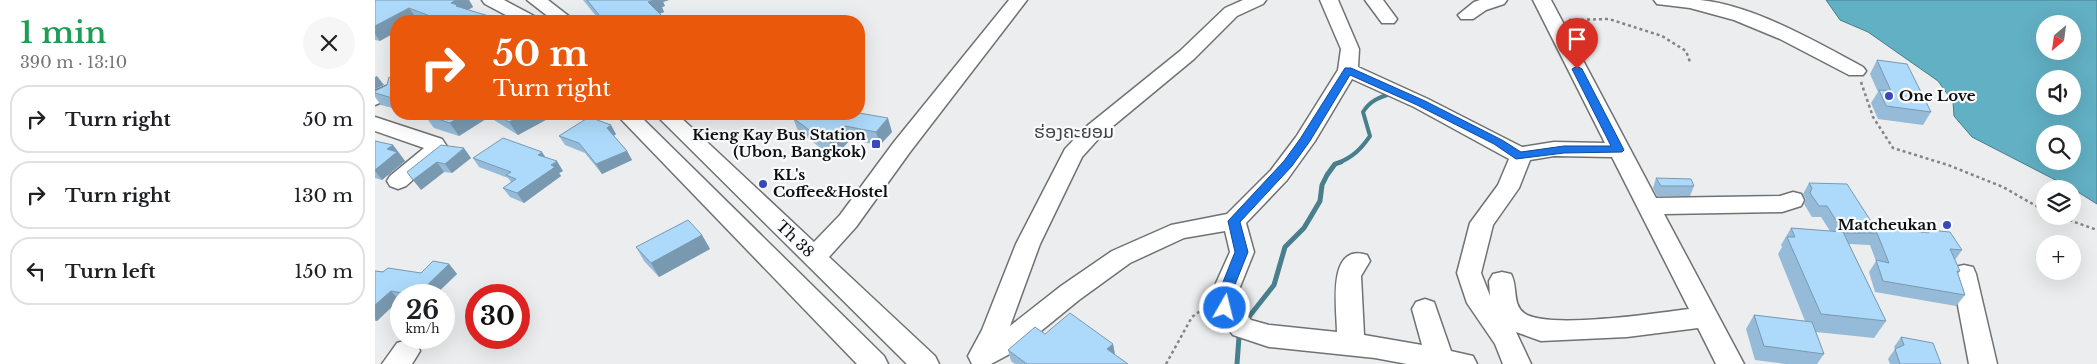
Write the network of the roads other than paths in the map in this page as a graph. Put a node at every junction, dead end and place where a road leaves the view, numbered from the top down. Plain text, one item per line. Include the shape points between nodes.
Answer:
1 (491, 0) edge
2 (531, 0) edge
3 (536, 0) edge
4 (1018, 0) edge
5 (1257, 0) edge
6 (1329, 0) edge
7 (1374, 0) edge
8 (1498, 0) edge
9 (1541, 0) edge
10 (1663, 0) edge
11 (510, 9) junction
12 (518, 15) edge
13 (557, 15) edge
14 (1467, 15) dead end
15 (1388, 19) dead end
16 (1348, 70) junction
17 (1856, 72) road end
18 (390, 91) edge
19 (375, 99) edge
20 (632, 120) edge
21 (671, 120) edge
22 (375, 124) edge
23 (1619, 150) junction
24 (1520, 156) junction
25 (397, 181) dead end
26 (1793, 200) dead end
27 (1648, 206) junction
28 (1234, 221) junction
29 (814, 257) junction
30 (1358, 261) dead end
31 (1964, 274) dead end
32 (1502, 281) dead end
33 (1425, 309) dead end
34 (1706, 318) junction
35 (1351, 345) junction
36 (980, 358) edge
37 (1452, 362) edge
38 (874, 364) edge
39 (925, 364) edge
40 (1517, 364) edge
41 (1730, 364) edge
42 (1983, 364) edge

1 - 11 street
2 - 11 street
3 - 13 street
4 - 29 street via 848,221
5 - 36 street via 1231,12 1187,55 1094,131 1073,154 1028,244 995,331
6 - 16 street via 1350,49
7 - 15 street
8 - 14 street
9 - 23 street
10 - 17 street via 1720,8 1783,31
11 - 12 street
16 - 24 street via 1421,103
16 - 28 street via 1284,168
18 - 19 street
20 - 38 street, Th 38
21 - 29 street, Th 38
22 - 25 street via 434,144 437,148
23 - 24 street via 1528,152
23 - 27 street
24 - 40 street via 1508,188 1482,223 1469,273 1480,303 1506,339
26 - 27 street via 1782,204
27 - 34 street
28 - 35 street via 1242,252 1225,292 1225,308 1242,328 1269,336
28 - 36 street via 1179,232 1121,257 1069,293 1010,341
29 - 39 street, Th 38
30 - 35 street via 1348,274
31 - 42 street
32 - 34 street via 1504,308 1515,321 1541,331 1627,327
33 - 37 street
34 - 41 street
35 - 37 street

